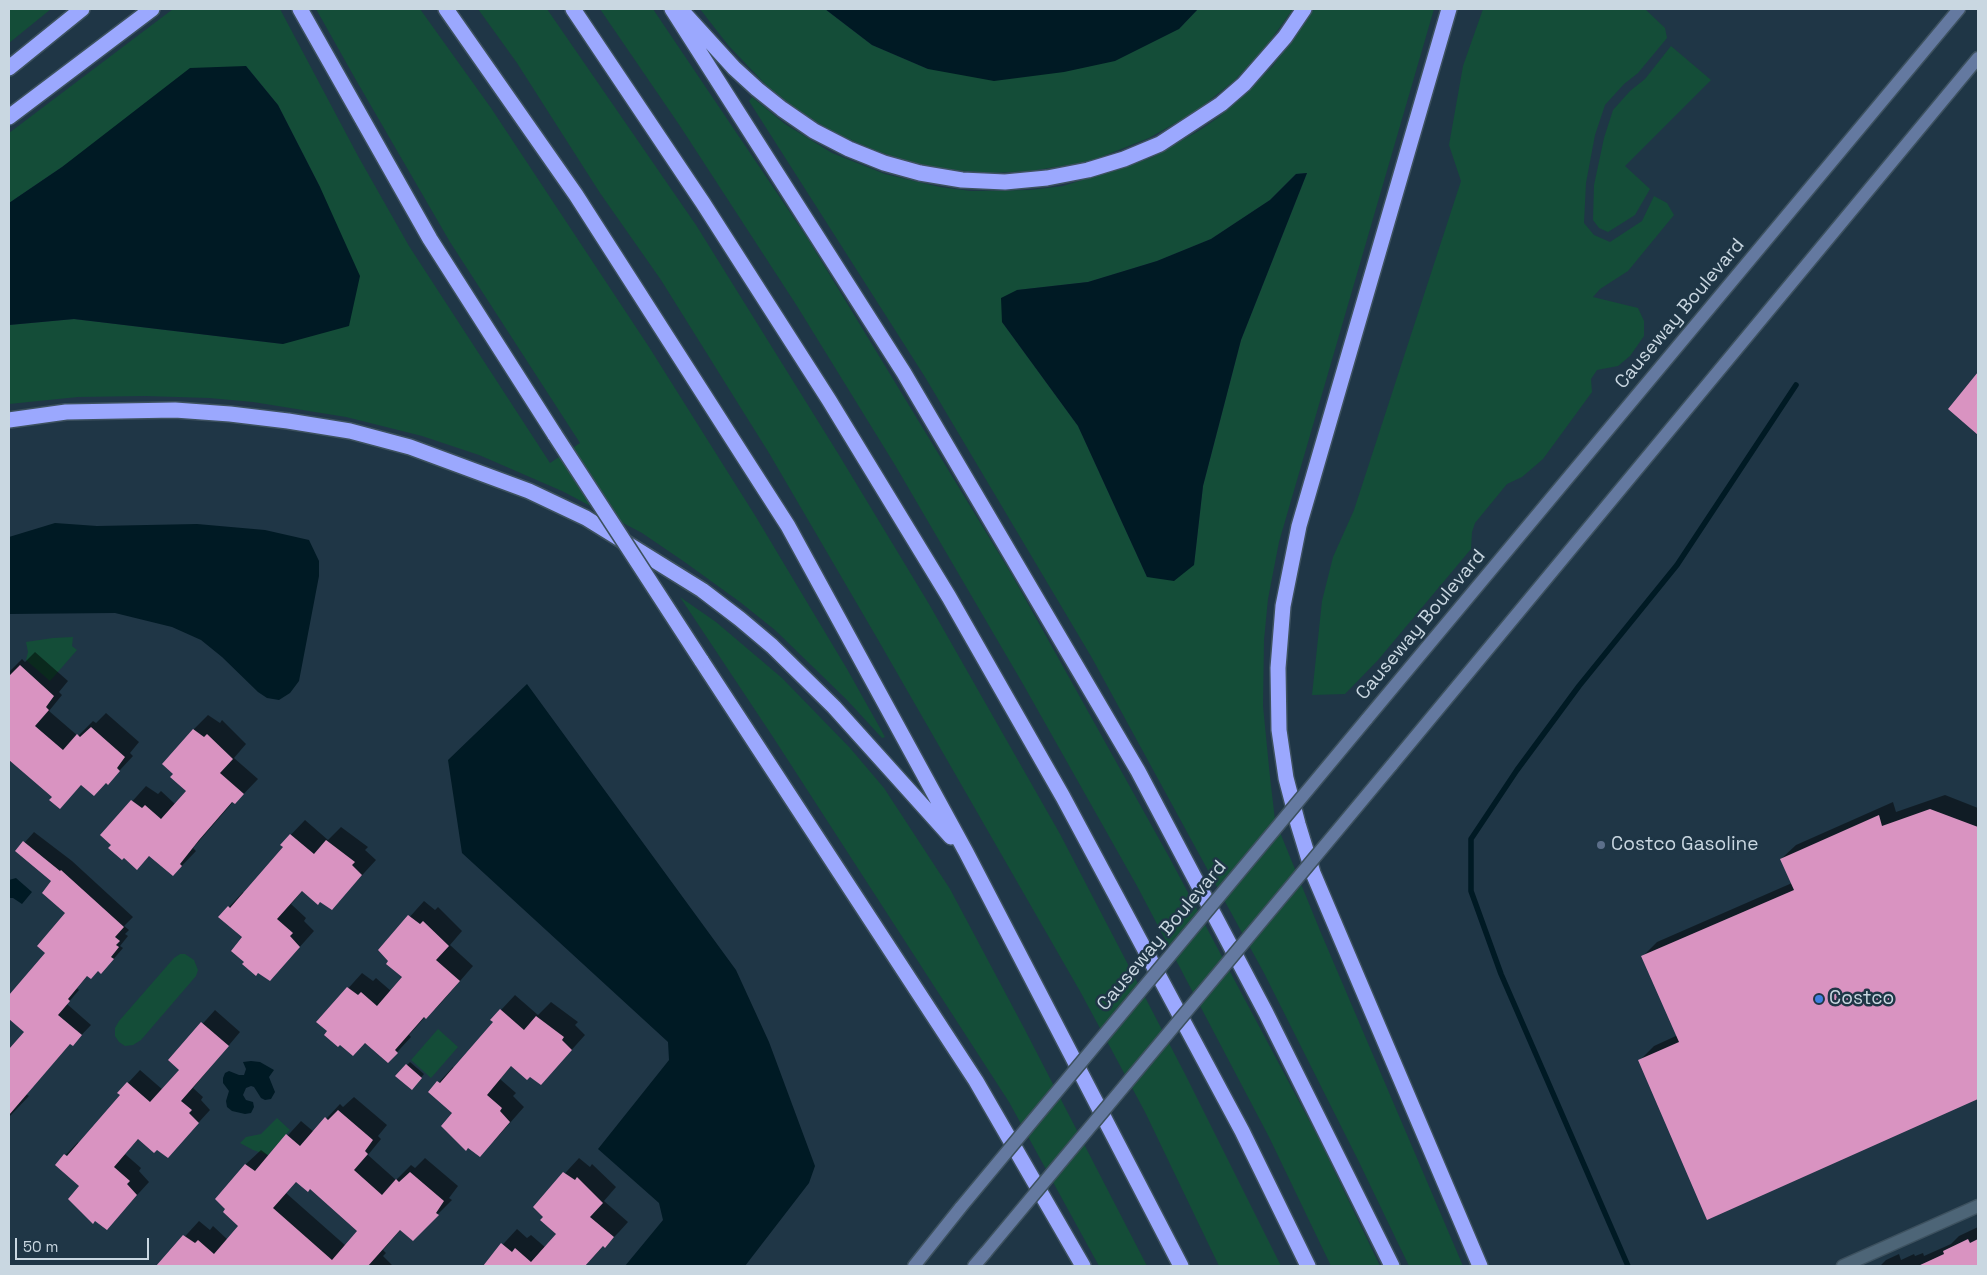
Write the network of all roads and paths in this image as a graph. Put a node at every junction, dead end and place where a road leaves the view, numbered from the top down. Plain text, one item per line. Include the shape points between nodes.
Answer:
1 (82, 9) edge
2 (152, 9) edge
3 (300, 9) edge
4 (446, 9) edge
5 (573, 9) edge
6 (672, 9) edge
7 (679, 9) edge
8 (1304, 9) edge
9 (1449, 9) edge
10 (1959, 9) edge
11 (1978, 58) edge
12 (9, 68) edge
13 (9, 117) edge
14 (9, 420) edge
15 (966, 852) junction
16 (1978, 1206) edge
17 (914, 1266) edge
18 (974, 1266) edge
19 (1083, 1266) edge
20 (1181, 1266) edge
21 (1308, 1266) edge
22 (1392, 1266) edge
23 (1480, 1266) edge
24 (1843, 1266) edge

1 - 12 highway
2 - 13 highway
3 - 19 highway, bridge via 430,239 976,1081
4 - 15 highway via 576,195 788,526
5 - 21 highway via 829,400 949,597 1063,797 1242,1131
6 - 22 highway via 904,373 1138,772 1266,1013
7 - 8 highway via 757,89 814,131 884,163 920,173 962,180 1005,182 1088,170 1160,144 1221,104 1244,84 1265,63
9 - 23 highway via 1299,526 1283,606 1278,668 1279,730 1286,778 1313,873
10 - 17 main road, Causeway Boulevard, bridge
11 - 18 main road, bridge
14 - 15 highway via 66,412 175,410 288,421 350,431 410,447 529,491 586,518 702,590 740,619 834,706
15 - 20 highway
16 - 24 street

